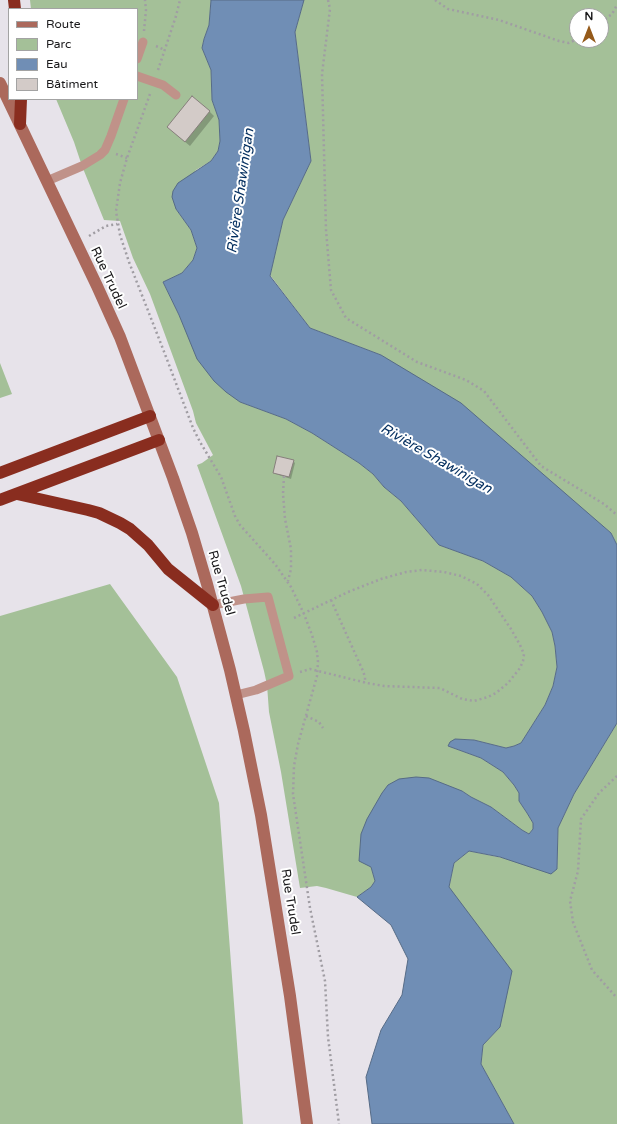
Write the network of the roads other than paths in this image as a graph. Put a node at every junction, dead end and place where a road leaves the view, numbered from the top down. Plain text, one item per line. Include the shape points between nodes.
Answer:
1 (143, 42) dead end
2 (138, 56) edge
3 (138, 76) edge
4 (0, 83) edge
5 (176, 94) dead end
6 (8, 99) edge
7 (8, 100) edge
8 (21, 100) edge
9 (124, 100) edge
10 (20, 124) junction
11 (47, 181) junction
12 (150, 416) junction
13 (159, 440) junction
14 (0, 473) edge
15 (17, 494) junction
16 (0, 500) edge
17 (213, 605) junction
18 (236, 695) junction
19 (307, 1124) edge

1 - 2 lane
3 - 5 lane via 163,85
4 - 6 main road, Rue Trudel
7 - 10 main road, Rue Trudel
8 - 10 highway
9 - 11 lane via 111,136 100,155
10 - 11 main road, Rue Trudel
11 - 12 main road, Rue Trudel via 120,337
12 - 13 main road, Rue Trudel
12 - 14 highway
13 - 15 highway
13 - 17 main road, Rue Trudel via 192,534
15 - 16 highway
15 - 17 highway via 99,513 120,523 148,545 168,569
17 - 18 main road, Rue Trudel
17 - 18 lane via 244,599 268,598 289,676 256,690
18 - 19 main road, Rue Trudel via 266,839

